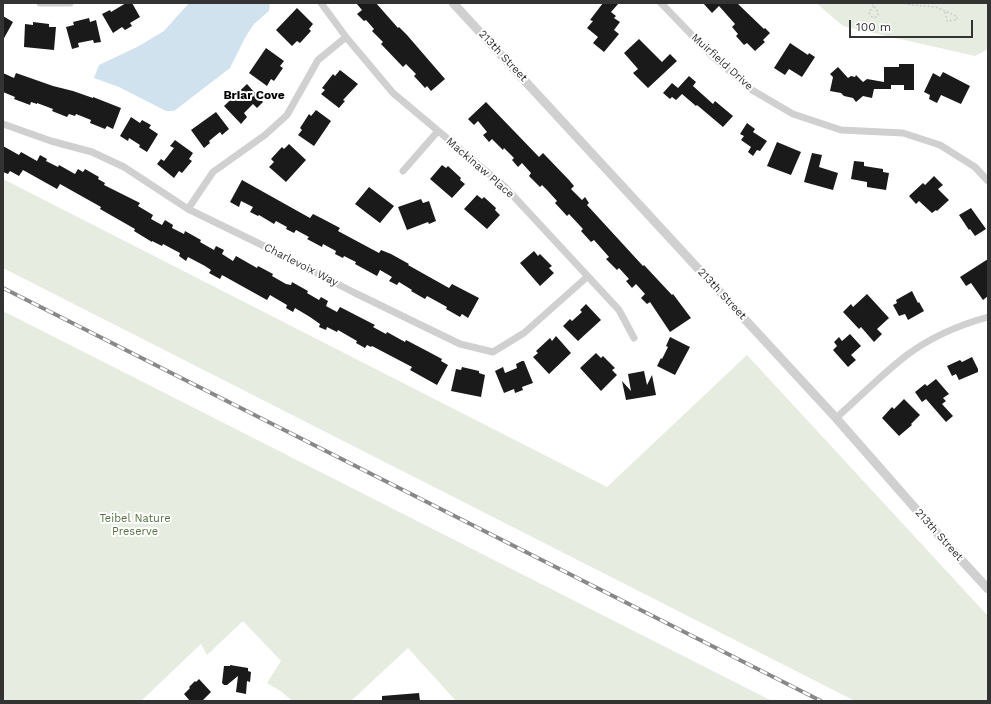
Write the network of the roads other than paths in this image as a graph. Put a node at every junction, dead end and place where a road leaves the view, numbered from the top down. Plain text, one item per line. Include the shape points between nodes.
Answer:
1 (40, 3) edge
2 (70, 3) edge
3 (321, 3) edge
4 (453, 3) edge
5 (661, 3) edge
6 (346, 37) junction
7 (3, 124) edge
8 (438, 131) junction
9 (403, 171) dead end
10 (988, 181) edge
11 (188, 209) junction
12 (587, 277) junction
13 (988, 318) edge
14 (634, 338) dead end
15 (836, 418) junction
16 (988, 589) edge

1 - 2 street
3 - 6 street, Mackinaw Place
4 - 15 street, 213th Street
5 - 10 street, Muirfield Drive via 712,56 752,90 793,114 842,130 903,133 940,145 976,167
6 - 8 street, Mackinaw Place via 393,93
6 - 11 street via 318,60 287,115 265,135 213,172
7 - 11 street, Charlevoix Way via 92,152 124,167
8 - 9 street
8 - 12 street, Mackinaw Place via 505,187
11 - 12 street, Charlevoix Way via 460,344 494,352 524,332
12 - 14 street, Mackinaw Place via 619,310
13 - 15 street via 953,329 908,354
15 - 16 street, 213th Street

